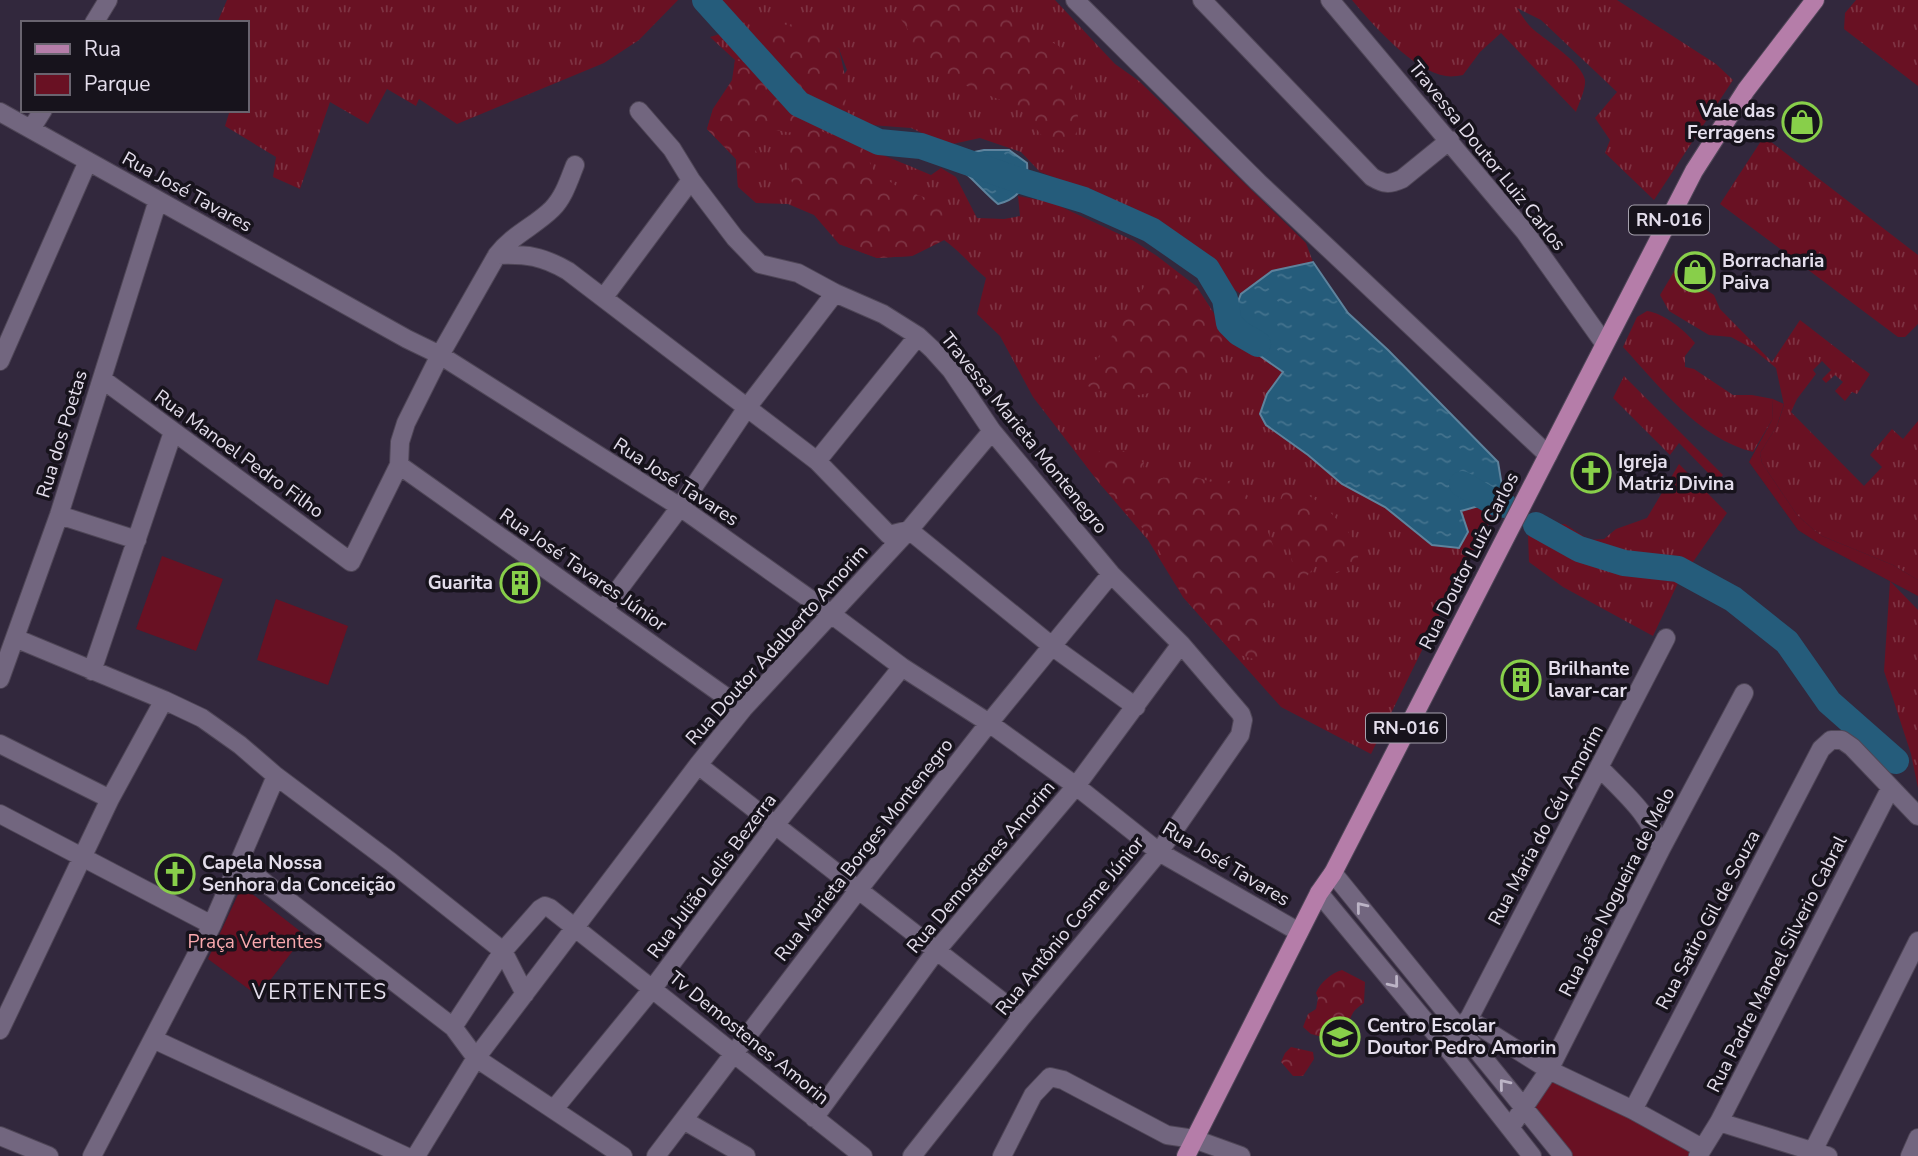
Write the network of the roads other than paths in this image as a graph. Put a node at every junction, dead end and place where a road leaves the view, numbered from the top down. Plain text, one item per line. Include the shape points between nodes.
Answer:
1 (108, 0) edge
2 (1075, 0) edge
3 (1202, 0) edge
4 (1330, 0) edge
5 (1815, 0) edge
6 (95, 21) edge
7 (639, 111) dead end
8 (0, 112) edge
9 (42, 112) edge
10 (32, 129) junction
11 (1450, 140) junction
12 (88, 161) junction
13 (575, 165) dead end
14 (691, 180) junction
15 (158, 200) junction
16 (497, 255) junction
17 (835, 293) junction
18 (604, 297) junction
19 (918, 336) junction
20 (1604, 343) junction
21 (440, 355) junction
22 (0, 362) edge
23 (102, 379) junction
24 (746, 409) junction
25 (992, 431) junction
26 (173, 432) junction
27 (1548, 455) junction
28 (817, 461) junction
29 (399, 465) junction
30 (680, 507) junction
31 (59, 515) junction
32 (909, 530) junction
33 (137, 540) junction
34 (1111, 575) junction
35 (604, 609) junction
36 (831, 614) junction
37 (15, 638) junction
38 (1666, 638) dead end
39 (1181, 644) junction
40 (1053, 647) junction
41 (902, 667) junction
42 (92, 671) junction
43 (0, 679) edge
44 (1744, 693) dead end
45 (164, 699) junction
46 (1136, 707) junction
47 (743, 709) junction
48 (1241, 714) joint
49 (989, 723) junction
50 (0, 744) edge
51 (698, 765) junction
52 (1600, 768) junction
53 (276, 776) junction
54 (1076, 786) junction
55 (1890, 789) junction
56 (110, 799) junction
57 (0, 814) edge
58 (1918, 816) edge
59 (775, 825) junction
60 (1661, 849) junction
61 (1159, 852) junction
62 (83, 856) junction
63 (238, 862) junction
64 (1333, 873) junction
65 (859, 889) junction
66 (1319, 893) junction
67 (212, 925) junction
68 (575, 927) junction
69 (1299, 932) junction
70 (1918, 941) edge
71 (503, 951) junction
72 (936, 951) junction
73 (653, 988) junction
74 (525, 994) junction
75 (1022, 1017) junction
76 (1465, 1025) junction
77 (453, 1027) junction
78 (0, 1030) edge
79 (153, 1039) junction
80 (1444, 1044) junction
81 (734, 1055) junction
82 (476, 1058) junction
83 (1549, 1070) junction
84 (554, 1109) junction
85 (1524, 1109) junction
86 (1633, 1110) junction
87 (814, 1118) junction
88 (685, 1121) junction
89 (1719, 1122) junction
90 (1510, 1128) junction
91 (0, 1136) edge
92 (1195, 1139) junction
93 (1918, 1139) edge
94 (1700, 1152) edge
95 (418, 1154) edge
96 (1821, 1154) edge
97 (49, 1156) edge
98 (92, 1156) edge
99 (623, 1156) edge
100 (656, 1156) edge
101 (746, 1156) edge
102 (863, 1156) edge
103 (912, 1156) edge
104 (1002, 1156) edge
105 (1186, 1156) edge
106 (1241, 1156) edge
107 (1532, 1156) edge
108 (1563, 1156) edge
109 (1910, 1156) edge

1 - 6 street
2 - 27 street via 1258,181
3 - 11 street via 1372,177 1384,184 1402,179
4 - 11 street, Travessa Doutor Luiz Carlos
5 - 20 main road, Rua Doutor Luiz Carlos / RN-016 via 1710,144
7 - 14 street, Travessa Marieta Montenegro
8 - 10 street, Rua José Tavares
9 - 10 street
10 - 12 street, Rua José Tavares
11 - 20 street, Travessa Doutor Luiz Carlos via 1525,232
12 - 15 street, Rua José Tavares
12 - 22 street
13 - 16 street via 554,207
14 - 17 street, Travessa Marieta Montenegro via 760,264 798,273
14 - 18 street
15 - 21 street, Rua José Tavares
15 - 23 street, Rua dos Poetas
16 - 18 street via 548,259
16 - 21 street
17 - 19 street, Travessa Marieta Montenegro
17 - 24 street
18 - 24 street
19 - 25 street, Travessa Marieta Montenegro via 951,370
19 - 28 street
20 - 27 main road, Rua Doutor Luiz Carlos / RN-016
21 - 29 street via 406,423
21 - 30 street, Rua José Tavares
23 - 26 street, Rua Manoel Pedro Filho
23 - 31 street, Rua dos Poetas
24 - 28 street
24 - 30 street
25 - 32 street, Rua Doutor Adalberto Amorim
25 - 34 street, Travessa Marieta Montenegro
26 - 29 street, Rua Manoel Pedro Filho via 351,562
26 - 33 street
27 - 64 main road, Rua Doutor Luiz Carlos / RN-016
28 - 32 street via 889,535
29 - 35 street, Rua José Tavares Júnior
30 - 35 street
30 - 36 street, Rua José Tavares
31 - 33 street
31 - 37 street, Rua dos Poetas
32 - 36 street, Rua Doutor Adalberto Amorim
32 - 40 street
33 - 42 street
34 - 39 street, Travessa Marieta Montenegro
34 - 40 street, Rua Marieta Borges Montenegro
35 - 47 street, Rua José Tavares Júnior
36 - 41 street, Rua José Tavares
36 - 47 street, Rua Doutor Adalberto Amorim
37 - 42 street
37 - 43 street, Rua dos Poetas
38 - 52 street, Rua Maria do Céu Amorim
39 - 46 street, Rua Demostenes Amorim
39 - 48 street, Travessa Marieta Montenegro
40 - 46 street
40 - 49 street, Rua Marieta Borges Montenegro
41 - 49 street, Rua José Tavares
41 - 59 street, Rua Julião Lelis Bezerra
42 - 45 street
44 - 60 street, Rua João Nogueira de Melo
45 - 53 street via 240,744
45 - 56 street
46 - 54 street, Rua Demostenes Amorim
47 - 51 street, Rua Doutor Adalberto Amorim
48 - 61 street, Rua Antônio Cosme Júnior via 1240,735
49 - 54 street, Rua José Tavares
49 - 65 street, Rua Marieta Borges Montenegro
50 - 56 street
51 - 59 street
51 - 68 street, Rua Doutor Adalberto Amorim
52 - 60 street via 1646,816
52 - 76 street, Rua Maria do Céu Amorim
53 - 63 street
53 - 71 street
54 - 61 street, Rua José Tavares
54 - 72 street, Rua Demostenes Amorim
55 - 58 street
55 - 86 street, Rua Satiro Gil de Souza via 1842,740 1831,740 1821,749
55 - 89 street, Rua Padre Manoel Silverio Cabral
56 - 62 street
57 - 62 street
59 - 65 street
59 - 73 street, Rua Julião Lelis Bezerra
60 - 83 street, Rua João Nogueira de Melo
61 - 69 street, Rua José Tavares
61 - 75 street, Rua Antônio Cosme Júnior
62 - 67 street
62 - 78 street
63 - 67 street
63 - 77 street
64 - 66 main road, Rua Doutor Luiz Carlos / RN-016
76 -> 64 street
65 - 72 street
65 - 81 street, Rua Marieta Borges Montenegro
66 - 69 main road, Rua Doutor Luiz Carlos / RN-016
66 -> 80 street
67 - 79 street
68 - 71 street via 545,906
68 - 73 street, Tv Demostenes Amorin
68 - 74 street, Rua Doutor Adalberto Amorim
69 - 92 main road, Rua Doutor Luiz Carlos / RN-016
70 - 96 street
71 - 74 street
71 - 77 street
72 - 75 street
72 - 87 street, Rua Demostenes Amorim
73 - 81 street, Tv Demostenes Amorin
73 - 84 street, Rua Julião Lelis Bezerra
74 - 82 street, Rua Doutor Adalberto Amorim
75 - 103 street, Rua Antônio Cosme Júnior
76 - 80 street
76 - 83 street
85 -> 76 street
77 - 82 street
79 - 95 street
79 - 98 street
80 - 90 street
81 - 87 street, Tv Demostenes Amorin
81 - 88 street, Rua Marieta Borges Montenegro
82 - 84 street
82 - 95 street, Rua Doutor Adalberto Amorim
83 - 85 street, Rua João Nogueira de Melo
83 - 86 street
84 - 99 street
85 - 90 street, Rua João Nogueira de Melo
85 - 108 street
86 - 94 street
87 - 102 street, Tv Demostenes Amorin
88 - 100 street, Rua Marieta Borges Montenegro
88 - 101 street
89 - 94 street, Rua Padre Manoel Silverio Cabral
89 - 96 street
90 - 107 street
91 - 97 street
92 - 104 street via 1167,1135 1050,1077 1033,1095
92 - 105 main road, Rua Doutor Luiz Carlos / RN-016
92 - 106 street
93 - 109 street

